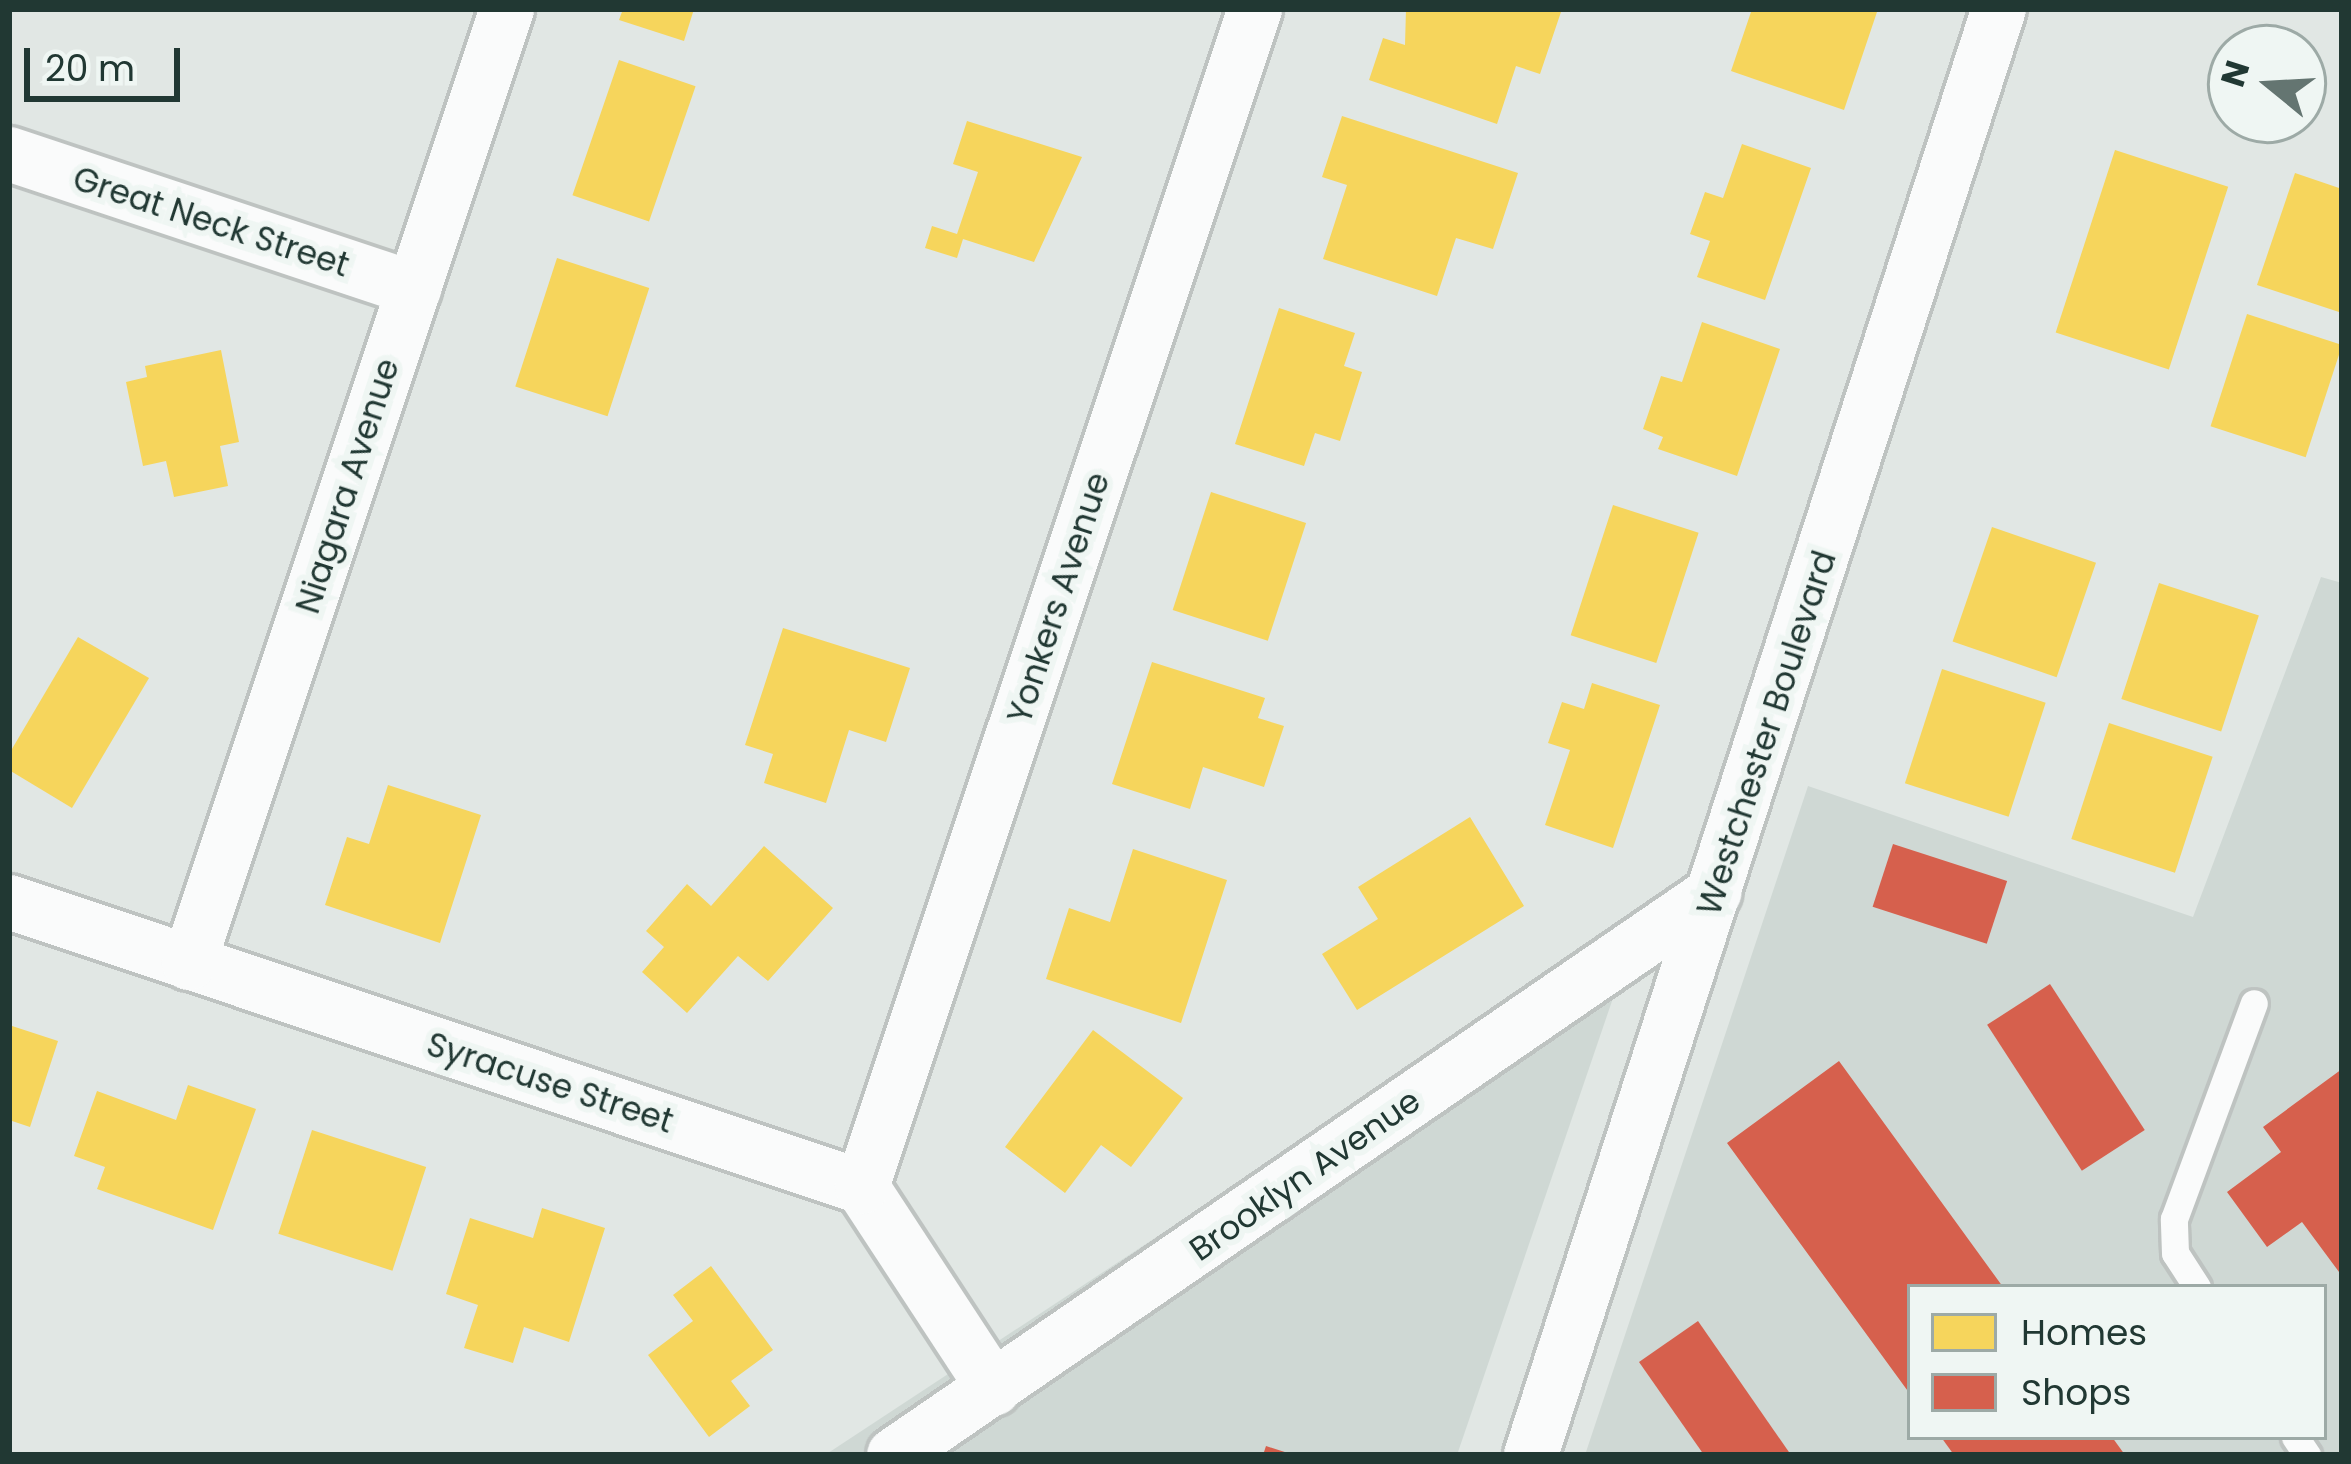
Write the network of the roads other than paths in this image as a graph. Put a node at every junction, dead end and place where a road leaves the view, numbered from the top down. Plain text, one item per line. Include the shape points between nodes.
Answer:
1 (507, 9) edge
2 (1255, 9) edge
3 (1999, 9) edge
4 (9, 154) edge
5 (414, 289) junction
6 (1715, 892) junction
7 (9, 902) edge
8 (189, 963) junction
9 (2254, 1003) dead end
10 (862, 1187) junction
11 (2195, 1284) edge
12 (994, 1389) junction
13 (894, 1455) edge
14 (1531, 1455) edge

1 - 5 street, Niagara Avenue
2 - 10 street, Yonkers Avenue
3 - 6 street, Westchester Boulevard
4 - 5 street, Great Neck Street
5 - 8 street, Niagara Avenue
6 - 12 street, Brooklyn Avenue
6 - 14 street, Westchester Boulevard
7 - 8 street, Syracuse Street
8 - 10 street, Syracuse Street
9 - 11 lane via 2174,1219 2175,1253
10 - 12 street
12 - 13 street, Brooklyn Avenue

